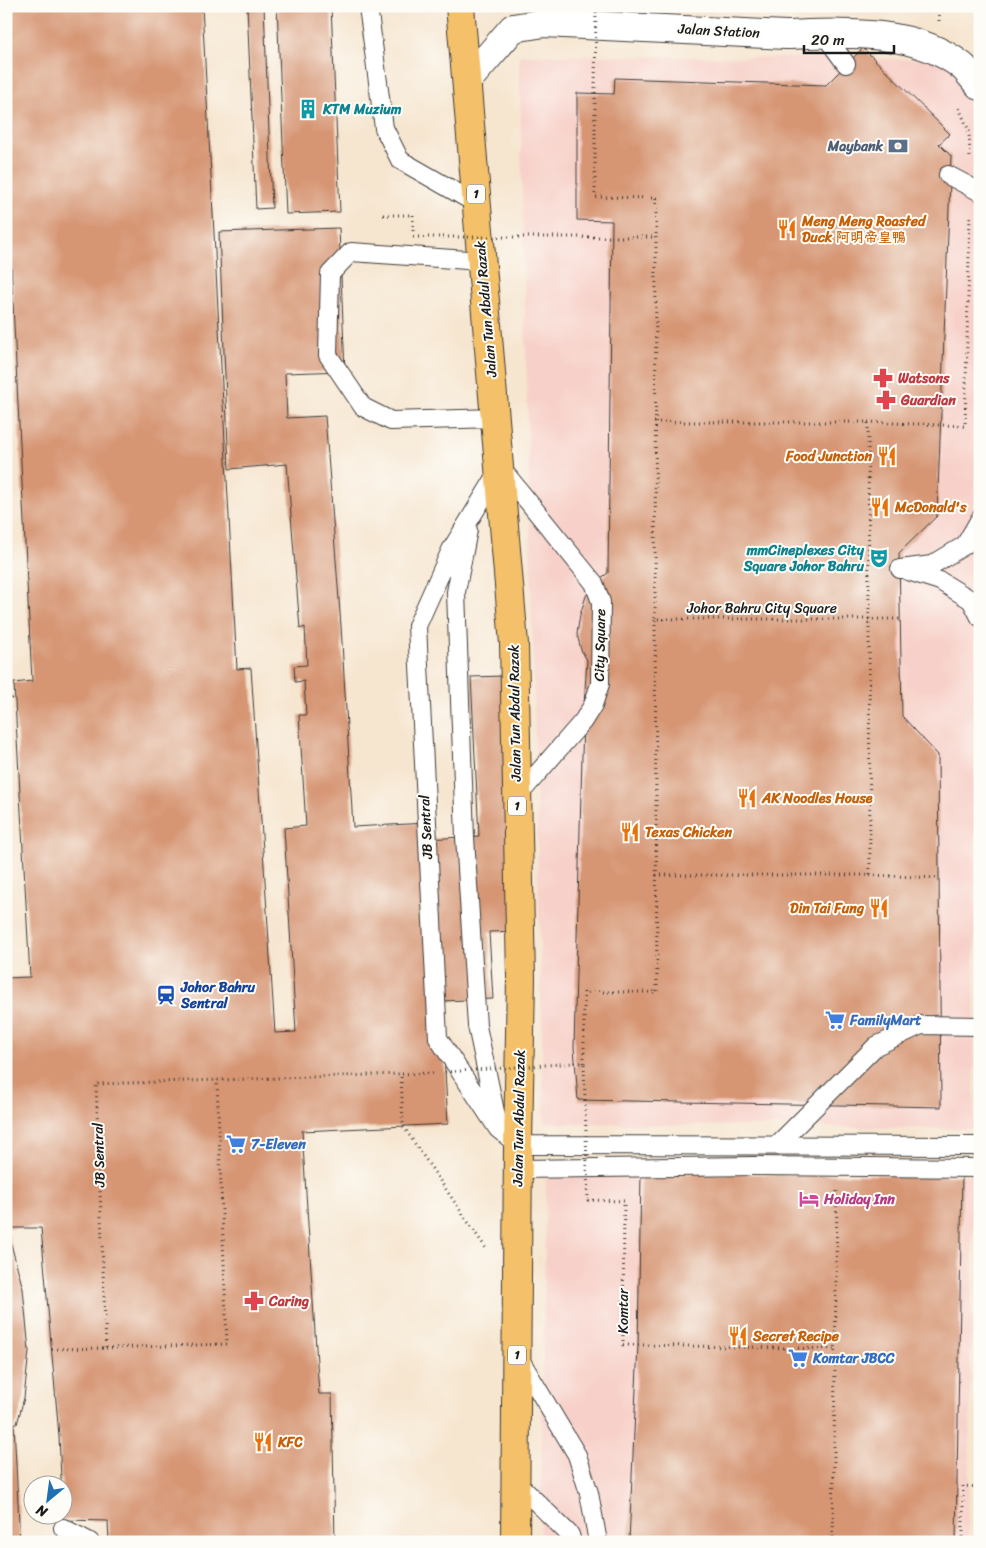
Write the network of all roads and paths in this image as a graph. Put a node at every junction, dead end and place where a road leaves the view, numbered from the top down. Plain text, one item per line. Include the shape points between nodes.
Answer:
1 (368, 6) edge
2 (460, 6) edge
3 (596, 6) edge
4 (940, 6) edge
5 (824, 34) junction
6 (937, 51) junction
7 (846, 64) dead end
8 (468, 80) junction
9 (980, 86) edge
10 (956, 101) dead end
11 (948, 175) dead end
12 (975, 189) edge
13 (477, 204) junction
14 (382, 214) dead end
15 (656, 237) junction
16 (482, 260) junction
17 (496, 418) junction
18 (654, 422) junction
19 (868, 422) junction
20 (501, 468) junction
21 (470, 520) junction
22 (980, 520) edge
23 (980, 617) edge
24 (655, 618) junction
25 (869, 619) junction
26 (900, 619) dead end
27 (6, 698) edge
28 (14, 698) dead end
29 (517, 797) junction
30 (656, 875) junction
31 (870, 875) junction
32 (939, 878) dead end
33 (980, 1026) edge
34 (584, 1063) junction
35 (401, 1074) junction
36 (216, 1080) junction
37 (776, 1146) junction
38 (980, 1146) edge
39 (511, 1148) junction
40 (980, 1168) edge
41 (837, 1184) dead end
42 (492, 1256) dead end
43 (106, 1348) junction
44 (52, 1349) dead end
45 (836, 1349) junction
46 (517, 1354) junction
47 (516, 1482) junction
48 (980, 1487) edge
49 (63, 1528) dead end
50 (90, 1542) edge
51 (515, 1542) edge
52 (572, 1542) edge
53 (598, 1542) edge
54 (833, 1542) edge
55 (963, 1542) edge

1 - 13 lane via 384,128 400,160
2 - 8 main road, Jalan Tun Abdul Razak / 1
3 - 15 path, bridge via 595,197 656,198
4 - 6 path
5 - 6 street, Jalan Station via 897,38
5 - 7 lane
5 - 8 street, Jalan Station via 544,23 513,28
6 - 9 street, Jalan Station via 962,66
8 - 13 main road, Jalan Tun Abdul Razak / 1
10 - 12 path via 969,131
11 - 12 lane
12 - 19 path via 966,426
13 - 16 main road, Jalan Tun Abdul Razak / 1
14 - 15 path, bridge via 413,215 413,236
15 - 18 path
16 - 17 main road, Jalan Tun Abdul Razak / 1
16 - 17 lane via 351,252 330,274 328,355 363,407 391,420
17 - 20 main road, Jalan Tun Abdul Razak / 1
18 - 19 path
18 - 24 path
19 - 25 path
20 - 21 lane, JB Sentral
20 - 29 main road, Jalan Tun Abdul Razak / 1 via 514,644
20 - 29 lane, City Square via 594,583 601,602 600,684 593,705
21 - 39 lane, JB Sentral via 456,592 464,837 478,1026
21 - 39 lane, JB Sentral via 452,550 417,626 438,1038
22 - 23 lane via 964,545 932,565 900,569 948,585 971,600
24 - 25 path, Johor Bahru City Square
24 - 30 path
25 - 26 path, Johor Bahru City Square
25 - 31 path
27 - 28 path
29 - 39 main road, Jalan Tun Abdul Razak / 1 via 521,978
30 - 31 path
30 - 34 path via 657,992 584,992
31 - 32 path
33 - 37 lane via 921,1025 876,1046
34 - 35 path, JB Sentral, bridge
34 - 45 path, Komtar, bridge via 588,1200 624,1200 623,1345
35 - 36 path, JB Sentral
35 - 42 path via 403,1126
36 - 43 path, JB Sentral via 96,1084
36 - 43 path via 227,1344
37 - 38 lane
37 - 39 lane
39 - 40 lane via 754,1166
39 - 46 main road, Jalan Tun Abdul Razak / 1
41 - 45 path
43 - 44 path
45 - 54 path
46 - 47 main road, Jalan Tun Abdul Razak / 1
46 - 53 lane via 577,1455 589,1493
47 - 51 main road, Jalan Tun Abdul Razak / 1
47 - 52 lane via 570,1535
48 - 55 path via 963,1486
49 - 50 lane

